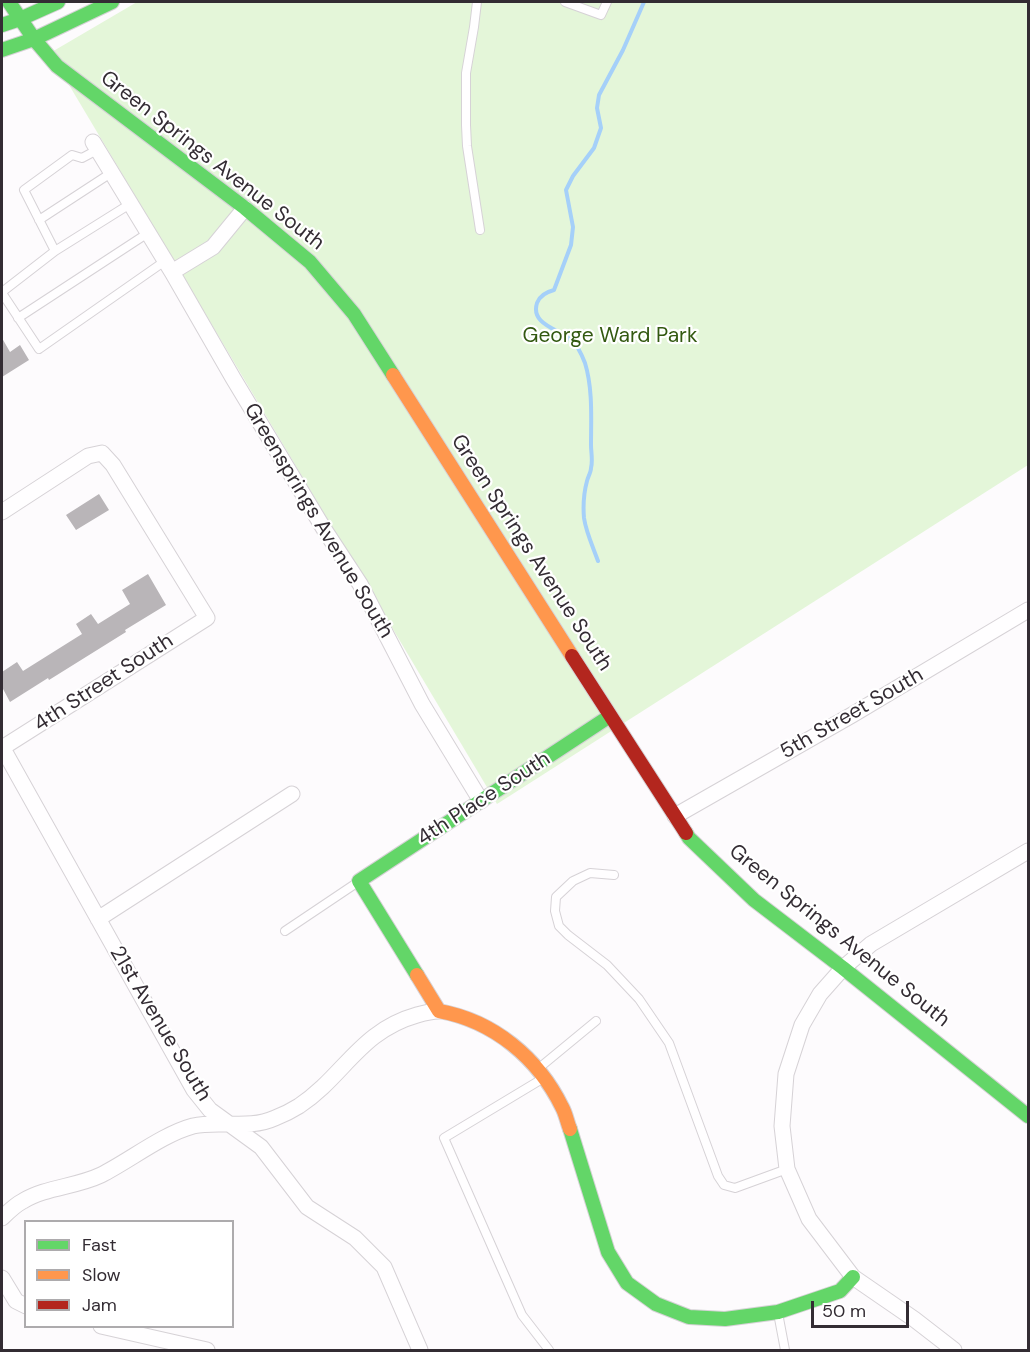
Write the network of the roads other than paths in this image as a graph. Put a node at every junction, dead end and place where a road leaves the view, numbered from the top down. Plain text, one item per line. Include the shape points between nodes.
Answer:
1 (9, 2) edge
2 (58, 2) edge
3 (112, 2) edge
4 (477, 2) edge
5 (565, 2) edge
6 (607, 2) edge
7 (20, 19) junction
8 (2, 25) edge
9 (34, 39) junction
10 (2, 50) edge
11 (95, 146) joint
12 (111, 173) junction
13 (130, 204) junction
14 (245, 208) junction
15 (39, 220) junction
16 (480, 230) dead end
17 (148, 233) junction
18 (55, 251) junction
19 (169, 267) junction
20 (2, 292) edge
21 (18, 318) junction
22 (2, 512) edge
23 (1029, 610) edge
24 (610, 716) junction
25 (2, 748) edge
26 (292, 794) dead end
27 (481, 801) junction
28 (675, 816) junction
29 (1029, 851) edge
30 (614, 875) dead end
31 (359, 881) junction
32 (98, 919) junction
33 (285, 931) dead end
34 (843, 968) junction
35 (439, 1011) junction
36 (596, 1021) dead end
37 (541, 1073) junction
38 (1029, 1116) edge
39 (229, 1124) junction
40 (787, 1169) junction
41 (2, 1218) edge
42 (853, 1277) junction
43 (2, 1278) edge
44 (24, 1305) edge
45 (778, 1312) junction
46 (110, 1328) edge
47 (207, 1350) edge
48 (420, 1350) edge
49 (549, 1350) edge
50 (785, 1350) edge
51 (954, 1350) edge

1 - 7 street, Green Springs Avenue South
2 - 7 street
3 - 9 street
4 - 16 lane via 466,73 466,125
5 - 6 lane via 601,15
7 - 8 street
7 - 9 street, Green Springs Avenue South
9 - 10 street
9 - 14 street, Green Springs Avenue South via 57,66
11 - 12 street, Greensprings Avenue South
11 - 15 lane via 82,158 72,155 24,190
12 - 13 street, Greensprings Avenue South
12 - 15 lane
13 - 17 street, Greensprings Avenue South
13 - 18 lane
14 - 19 street via 213,247
14 - 24 street, Green Springs Avenue South via 310,262 354,314
15 - 18 lane
17 - 19 street, Greensprings Avenue South
17 - 21 lane
18 - 20 lane
19 - 21 lane via 39,348
19 - 27 street, Greensprings Avenue South via 360,584 422,704
20 - 21 lane
22 - 25 street, 4th Street South via 88,456 102,453 207,618
23 - 28 street, 5th Street South
24 - 27 street, 4th Place South
24 - 28 street, Green Springs Avenue South
25 - 32 street, 21st Avenue South
26 - 32 street
27 - 31 street, 4th Place South
28 - 34 street, Green Springs Avenue South via 700,850 753,900
29 - 34 street via 871,944
30 - 40 lane via 590,873 573,881 556,897 559,926 607,965 639,999 669,1043 724,1185 735,1188
31 - 33 lane
31 - 35 street
32 - 39 street, 21st Avenue South via 194,1090 210,1110
34 - 38 street, Green Springs Avenue South
34 - 40 street via 820,994 802,1025 786,1074 782,1126
35 - 37 street via 492,1030
35 - 39 street via 386,1027 298,1106 272,1120
36 - 37 lane
37 - 45 street via 563,1108 608,1252 627,1283 656,1304 689,1317 724,1319
37 - 49 lane via 444,1138 522,1316
39 - 41 street via 190,1127 102,1175 22,1201
39 - 48 street, 21st Avenue South via 261,1147 308,1207 355,1238 384,1267
40 - 42 street via 809,1219
42 - 45 street via 840,1291
42 - 51 street
43 - 44 street via 16,1300
45 - 50 lane
46 - 47 street

